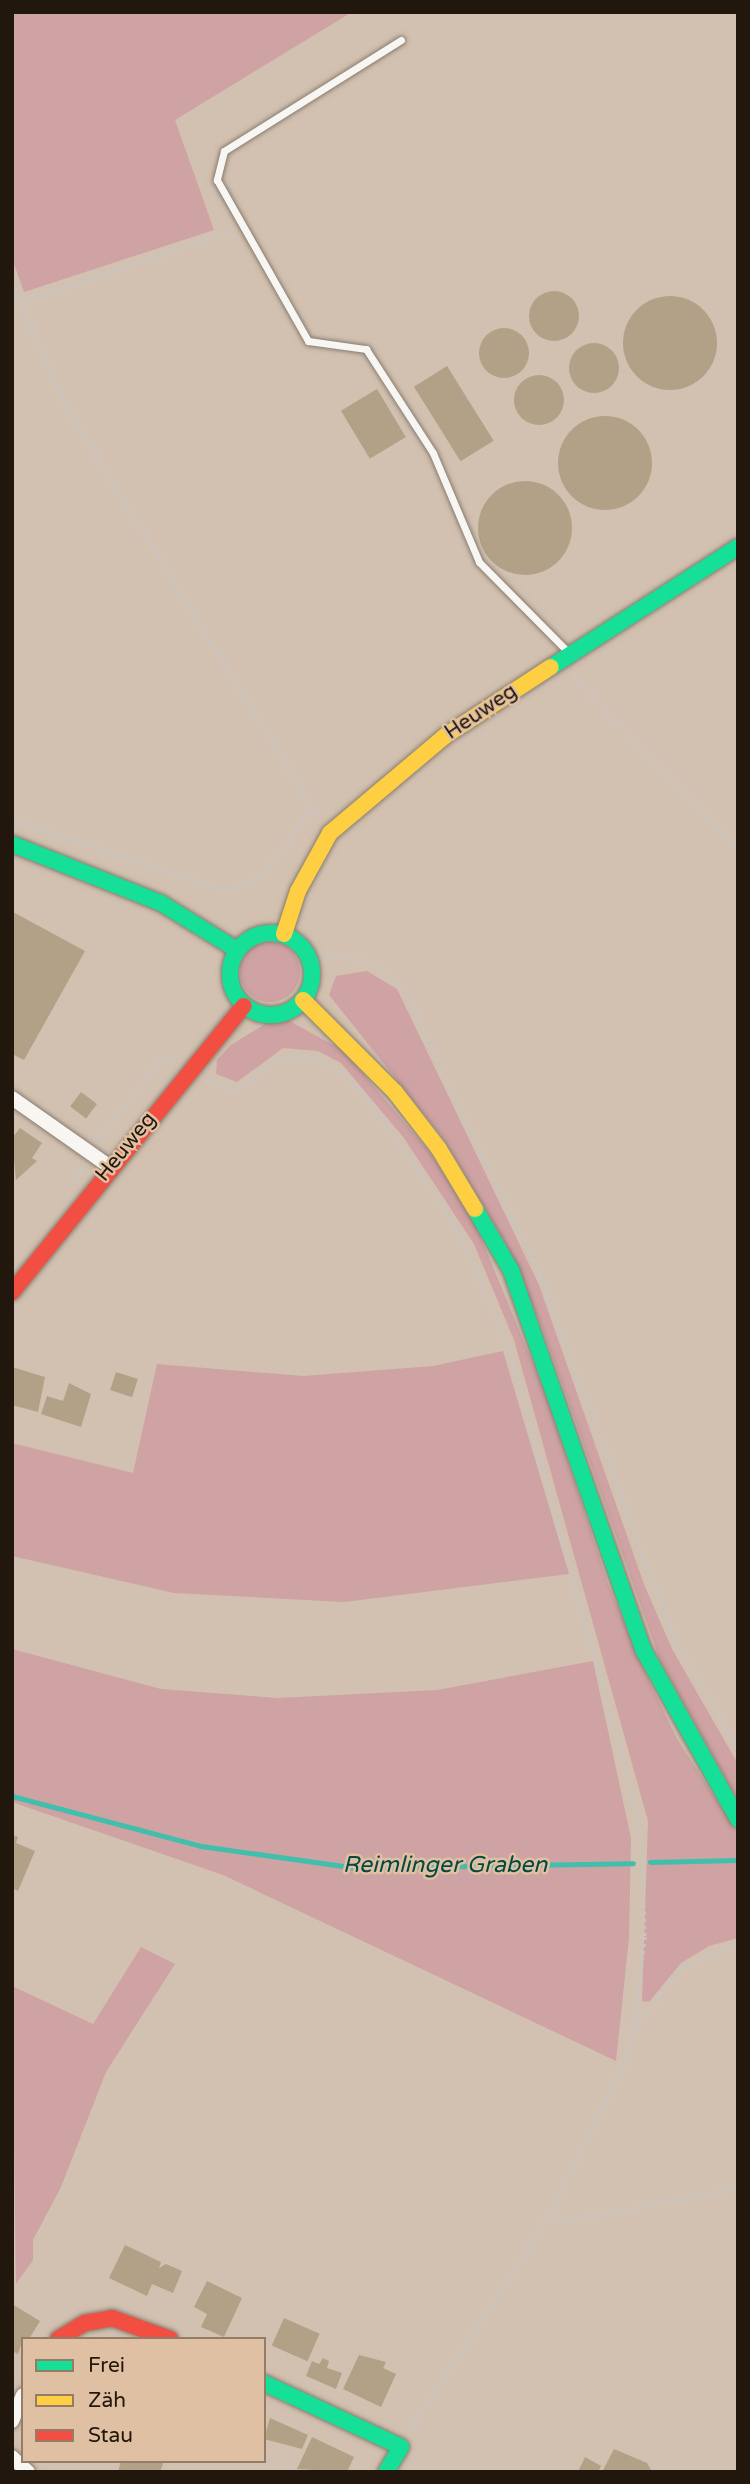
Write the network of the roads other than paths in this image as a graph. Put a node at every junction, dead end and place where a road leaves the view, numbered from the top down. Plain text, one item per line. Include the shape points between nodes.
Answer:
1 (401, 40) dead end
2 (738, 547) edge
3 (564, 657) junction
4 (12, 844) edge
5 (285, 934) junction
6 (237, 950) junction
7 (303, 1000) junction
8 (244, 1006) junction
9 (12, 1098) edge
10 (110, 1167) junction
11 (12, 1292) edge
12 (738, 1819) edge
13 (61, 2337) edge
14 (164, 2337) edge
15 (266, 2384) edge
16 (21, 2400) edge
17 (12, 2421) edge
18 (12, 2456) edge
19 (28, 2472) edge
20 (386, 2472) edge

1 - 3 lane via 224,151 217,180 240,228 308,341 366,349 433,453 479,562
2 - 3 main road, Heuweg
3 - 5 main road, Heuweg via 445,736 330,833 299,891
4 - 6 main road via 161,903
5 - 6 main road via 258,934
5 - 7 main road via 311,961 312,981
6 - 8 main road via 231,985
7 - 8 main road via 269,1015
7 - 12 main road via 395,1093 432,1140 511,1269 644,1651
8 - 10 main road, Heuweg
9 - 10 street
10 - 11 main road, Heuweg
13 - 14 main road via 85,2323 112,2318
15 - 20 main road via 401,2447
16 - 17 street
18 - 19 street

